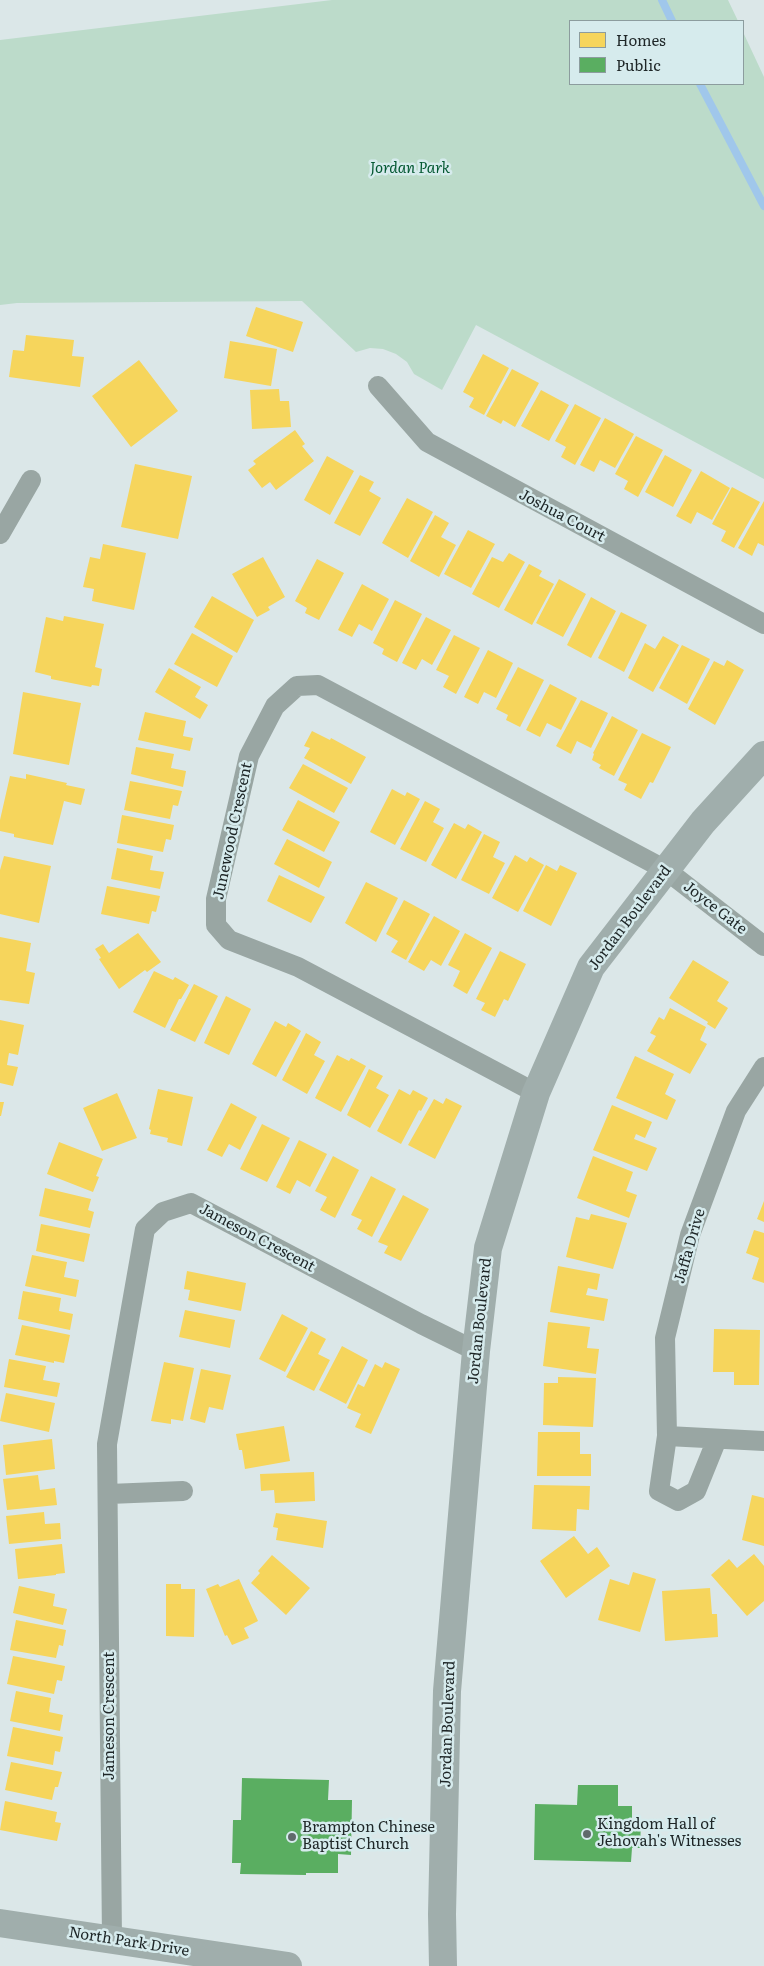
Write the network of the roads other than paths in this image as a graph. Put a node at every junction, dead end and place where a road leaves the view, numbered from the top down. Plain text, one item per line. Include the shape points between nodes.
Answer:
1 (378, 386) dead end
2 (31, 480) dead end
3 (0, 534) edge
4 (764, 624) edge
5 (764, 755) edge
6 (666, 870) junction
7 (764, 946) edge
8 (764, 1067) edge
9 (536, 1093) junction
10 (476, 1351) junction
11 (667, 1436) junction
12 (717, 1439) junction
13 (764, 1441) edge
14 (184, 1491) dead end
15 (108, 1494) junction
16 (0, 1923) edge
17 (112, 1939) junction
18 (288, 1966) edge
19 (443, 1966) edge

1 - 4 street, Joshua Court via 427,442
2 - 3 street
5 - 6 street, Jordan Boulevard
6 - 7 street, Joyce Gate
6 - 9 street, Jordan Boulevard via 591,967
6 - 9 street, Junewood Crescent via 318,686 296,686 275,706 249,756 216,899 216,925 229,940 298,968
8 - 11 street, Jaffa Drive via 736,1111 690,1235 665,1338
9 - 10 street, Jordan Boulevard via 488,1248
10 - 15 street, Jameson Crescent via 191,1204 163,1212 145,1229 107,1444
10 - 19 street, Jordan Boulevard via 447,1691
11 - 12 street
11 - 12 street, Jaffa Drive via 659,1491 678,1502 696,1491
12 - 13 street
14 - 15 street
15 - 17 street, Jameson Crescent
16 - 17 street, North Park Drive
17 - 18 street, North Park Drive

